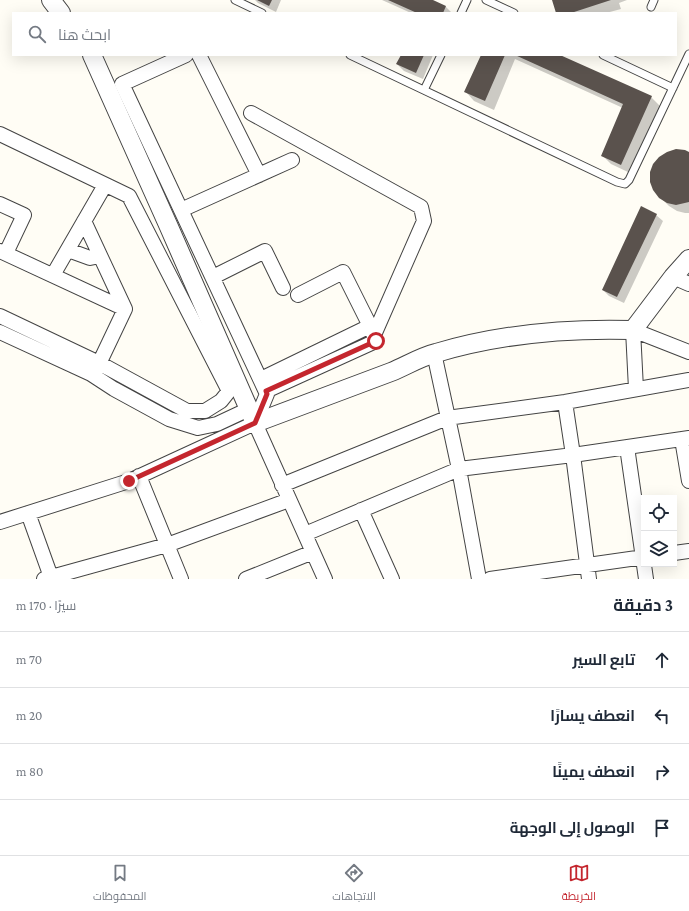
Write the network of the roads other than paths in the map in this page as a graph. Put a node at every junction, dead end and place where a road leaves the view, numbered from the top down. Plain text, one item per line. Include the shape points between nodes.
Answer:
1 (51, 0) edge
2 (235, 0) edge
3 (467, 0) edge
4 (486, 0) edge
5 (654, 0) edge
6 (651, 7) dead end
7 (60, 12) edge
8 (260, 12) edge
9 (461, 12) edge
10 (512, 12) edge
11 (689, 54) edge
12 (92, 56) edge
13 (184, 56) edge
14 (200, 56) edge
15 (352, 56) edge
16 (441, 56) edge
17 (605, 56) edge
18 (673, 88) junction
19 (424, 90) junction
20 (251, 113) dead end
21 (0, 134) edge
22 (292, 160) dead end
23 (259, 175) junction
24 (105, 185) junction
25 (0, 204) edge
26 (181, 210) junction
27 (84, 221) junction
28 (68, 250) junction
29 (3, 252) edge
30 (100, 256) junction
31 (689, 259) edge
32 (53, 275) junction
33 (213, 277) junction
34 (681, 280) edge
35 (283, 288) dead end
36 (298, 295) dead end
37 (125, 309) junction
38 (0, 316) edge
39 (633, 330) junction
40 (372, 331) junction
41 (0, 332) edge
42 (689, 352) edge
43 (434, 354) junction
44 (95, 368) junction
45 (689, 380) edge
46 (263, 385) junction
47 (636, 389) junction
48 (565, 402) junction
49 (252, 416) junction
50 (447, 418) junction
51 (686, 439) edge
52 (628, 448) junction
53 (573, 455) junction
54 (459, 469) junction
55 (139, 476) junction
56 (689, 481) edge
57 (282, 485) junction
58 (289, 500) junction
59 (362, 510) junction
60 (28, 513) junction
61 (0, 522) edge
62 (304, 534) junction
63 (641, 543) edge
64 (167, 545) junction
65 (689, 551) edge
66 (312, 552) junction
67 (677, 553) edge
68 (641, 559) edge
69 (644, 567) edge
70 (588, 572) edge
71 (535, 576) edge
72 (49, 578) edge
73 (181, 579) edge
74 (246, 579) edge
75 (324, 579) edge
76 (392, 579) edge
77 (479, 579) edge
78 (490, 579) edge
79 (646, 579) edge

1 - 7 street
2 - 8 lane
3 - 9 lane
4 - 10 lane
5 - 6 lane
11 - 18 lane
12 - 49 street
13 - 26 street via 122,84
14 - 23 street
15 - 19 lane
16 - 19 lane
17 - 18 lane
18 - 19 lane via 625,184
20 - 40 street via 421,207 424,221
21 - 24 street
22 - 23 street
23 - 26 street
24 - 27 street
24 - 44 street via 129,196 229,391 221,401 205,411 187,411
25 - 29 street via 24,216
26 - 33 street
27 - 28 street
27 - 30 street
28 - 30 street via 90,258
28 - 32 street
29 - 32 street
30 - 37 street
31 - 34 street
32 - 37 street
33 - 35 street via 265,251
33 - 46 street
34 - 39 street
36 - 40 street via 343,272
37 - 44 street
38 - 44 street
39 - 42 street
39 - 43 street via 596,329 529,334 464,345
39 - 47 street
40 - 46 street via 376,341
41 - 44 street
43 - 49 street via 396,370
43 - 50 street
44 - 49 street via 114,389 169,419 198,428
45 - 47 street
46 - 49 street via 267,394
47 - 48 street
48 - 50 street
48 - 53 street
49 - 55 street
49 - 57 street
50 - 54 street
50 - 57 street
51 - 52 street
51 - 56 street
52 - 53 street
52 - 63 street
53 - 54 street
53 - 70 street
54 - 59 street
54 - 77 street
55 - 60 street
55 - 64 street
57 - 58 street
58 - 62 street
58 - 64 street
59 - 62 street
59 - 76 street
60 - 61 street
60 - 72 street
62 - 66 street
64 - 72 street
64 - 73 street
65 - 67 street
66 - 74 street
66 - 75 street
68 - 70 street
69 - 79 street
70 - 71 street
71 - 78 street

